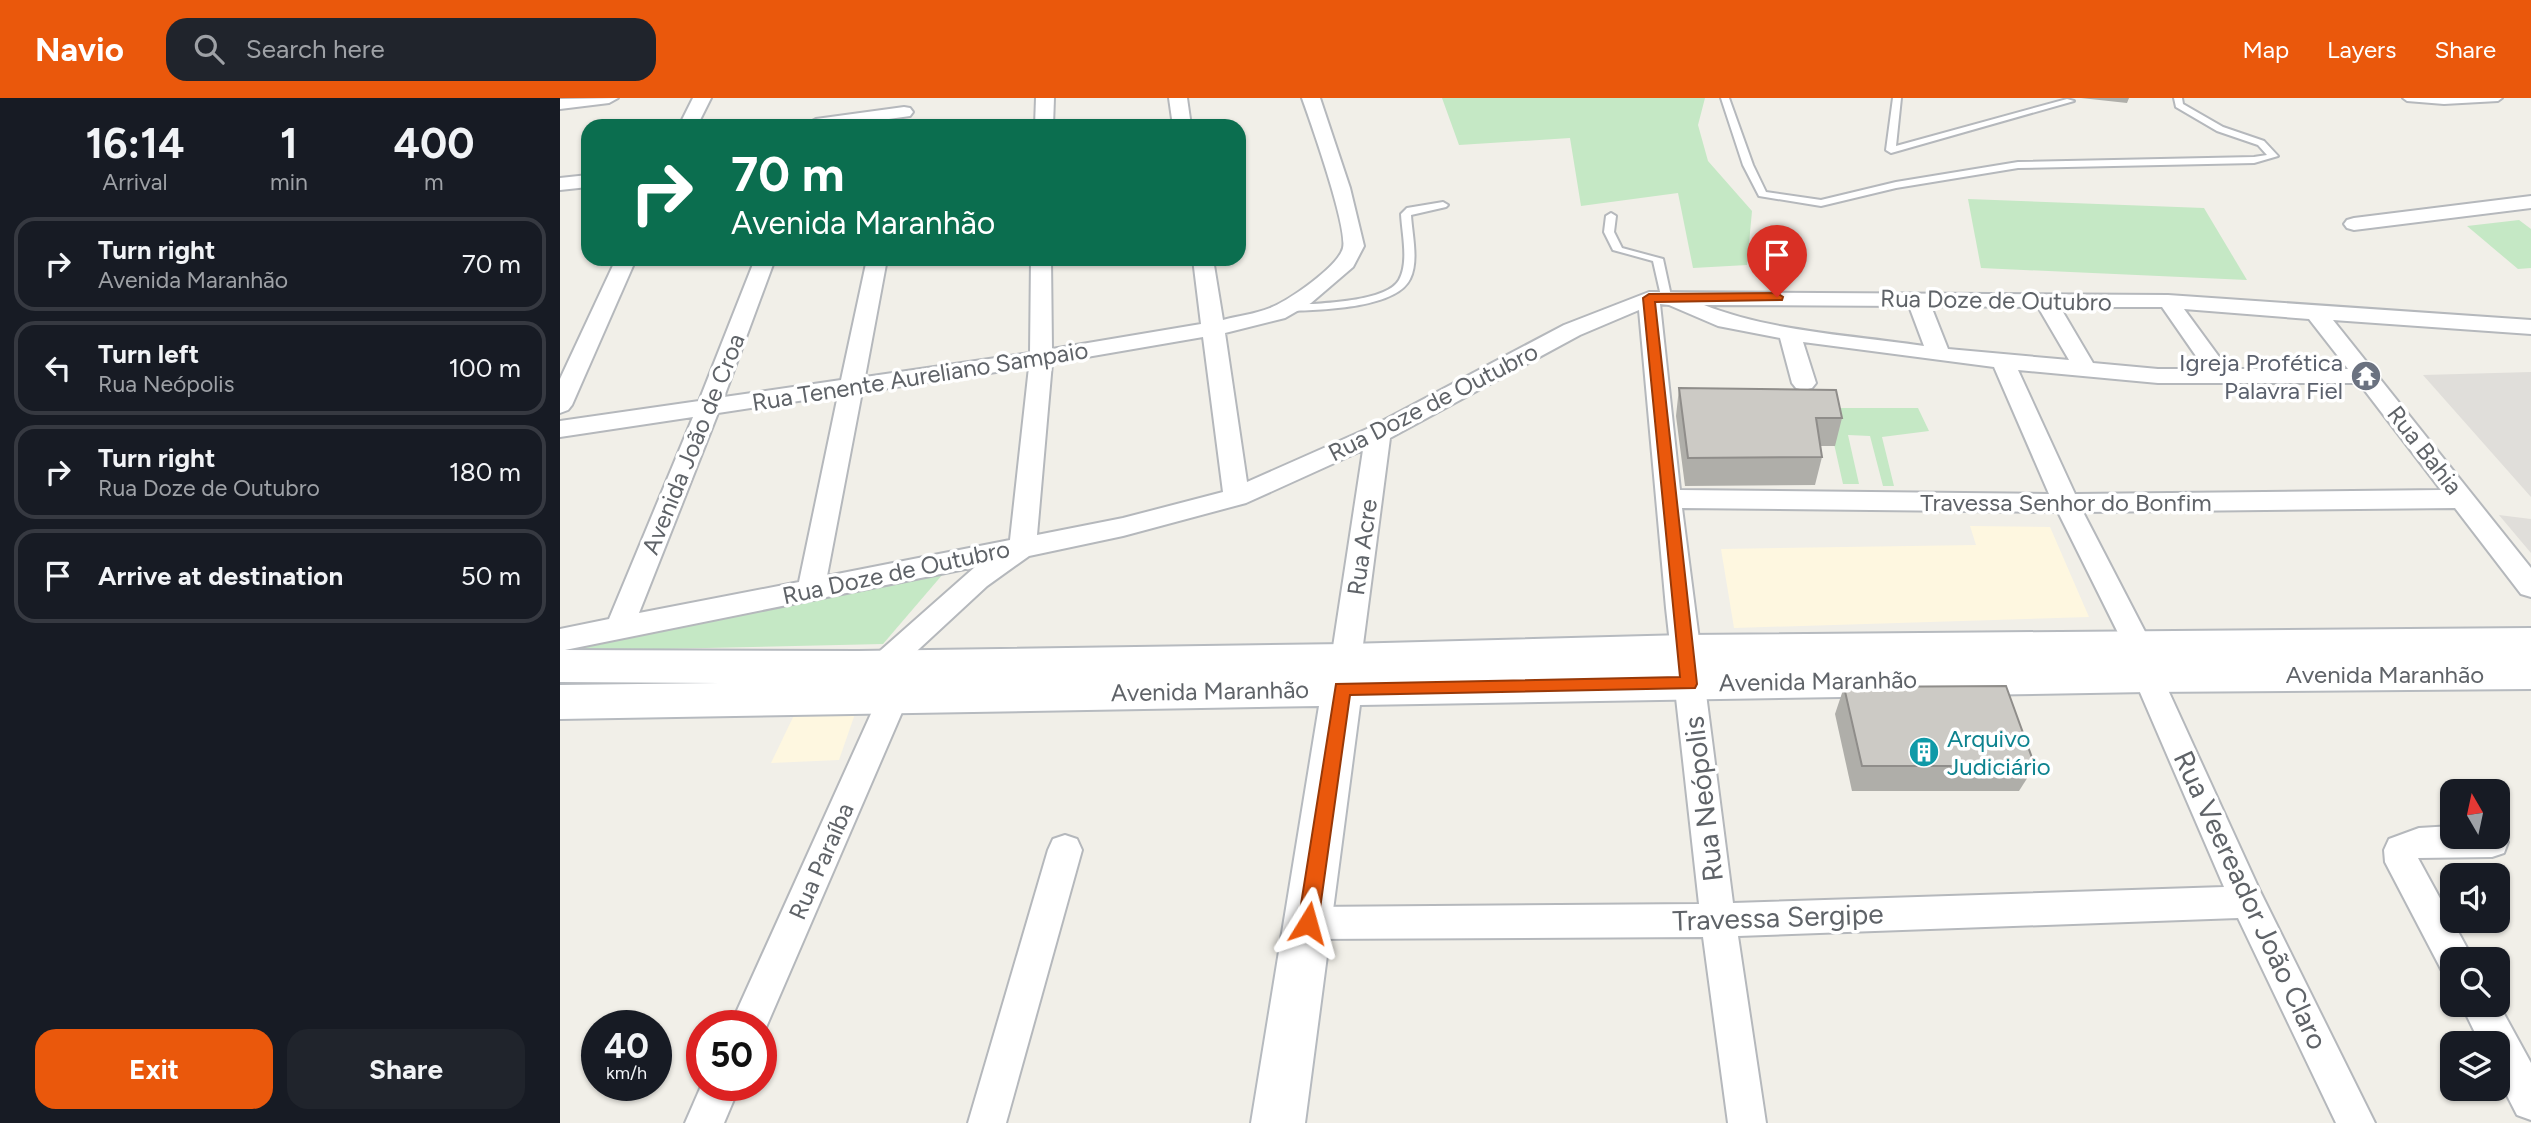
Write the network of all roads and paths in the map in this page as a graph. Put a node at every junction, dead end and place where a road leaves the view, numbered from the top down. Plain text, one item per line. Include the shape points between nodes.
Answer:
1 (609, 98) edge
2 (702, 98) edge
3 (1045, 98) edge
4 (1178, 98) edge
5 (1311, 98) edge
6 (1725, 98) edge
7 (1897, 98) edge
8 (2178, 98) edge
9 (2407, 98) edge
10 (2498, 98) edge
11 (2445, 100) edge
12 (2070, 101) dead end
13 (560, 104) edge
14 (830, 107) dead end
15 (904, 112) edge
16 (692, 119) edge
17 (820, 119) edge
18 (856, 119) edge
19 (1044, 119) edge
20 (1181, 119) edge
21 (581, 182) edge
22 (560, 184) edge
23 (2531, 202) edge
24 (1443, 205) dead end
25 (1611, 216) dead end
26 (2354, 224) dead end
27 (623, 266) edge
28 (762, 266) edge
29 (876, 266) edge
30 (1041, 266) edge
31 (1204, 266) edge
32 (1657, 297) junction
33 (1917, 298) junction
34 (2046, 302) junction
35 (2168, 302) junction
36 (1282, 311) junction
37 (2318, 314) junction
38 (2531, 327) edge
39 (1213, 329) junction
40 (1789, 333) junction
41 (1939, 355) junction
42 (1041, 358) junction
43 (2003, 361) junction
44 (2086, 370) junction
45 (2367, 376) junction
46 (2223, 378) junction
47 (1804, 383) dead end
48 (853, 385) junction
49 (560, 405) edge
50 (708, 409) junction
51 (560, 429) edge
52 (1378, 434) junction
53 (1237, 497) junction
54 (1668, 499) junction
55 (2463, 499) junction
56 (2066, 503) junction
57 (1023, 546) junction
58 (2531, 587) edge
59 (811, 589) junction
60 (620, 629) junction
61 (560, 640) edge
62 (2531, 644) edge
63 (2144, 662) junction
64 (560, 666) edge
65 (1687, 667) junction
66 (2531, 673) edge
67 (1344, 674) junction
68 (888, 681) junction
69 (560, 702) edge
70 (2440, 842) edge
71 (1065, 850) dead end
72 (2248, 902) junction
73 (1717, 920) junction
74 (1308, 923) junction
75 (2448, 947) edge
76 (754, 1010) edge
77 (2486, 1017) edge
78 (714, 1101) edge
79 (2531, 1101) edge
80 (704, 1123) edge
81 (987, 1123) edge
82 (1278, 1123) edge
83 (1747, 1123) edge
84 (2356, 1123) edge

1 - 13 street
2 - 16 street
3 - 19 street
4 - 20 street
5 - 36 street, Rua Tenente Aureliano Sampaio via 1341,188 1354,246 1346,263
6 - 8 lane via 1762,194 1822,203 1896,185 2018,165 2273,156 2261,143 2220,129 2179,105
7 - 12 lane via 1891,150
9 - 11 lane
10 - 11 lane
14 - 17 street
15 - 18 street
21 - 22 street
23 - 26 street
24 - 36 lane via 1406,214 1410,251 1405,282 1394,292
25 - 32 lane via 1609,232 1618,250 1658,259
27 - 49 street
28 - 50 street, Avenida João de Croa
29 - 48 street
30 - 42 street
31 - 39 street
32 - 33 street, Rua Doze de Outubro
32 - 40 street via 1726,321
32 - 52 street, Rua Doze de Outubro via 1572,330
32 - 54 street, Rua Neópolis
33 - 34 street, Rua Doze de Outubro
33 - 41 street
34 - 35 street, Rua Doze de Outubro
34 - 44 street
35 - 37 street, Rua Doze de Outubro
35 - 46 street
36 - 39 street, Rua Tenente Aureliano Sampaio
37 - 38 street, Rua Doze de Outubro
37 - 45 street, Rua Bahia
39 - 42 street, Rua Tenente Aureliano Sampaio
39 - 53 street
40 - 41 street
40 - 47 street
41 - 43 street
42 - 48 street, Rua Tenente Aureliano Sampaio
42 - 57 street
43 - 44 street
43 - 56 street, Rua Veereador João Claro
44 - 46 street
45 - 46 street
45 - 55 street, Rua Bahia
48 - 50 street, Rua Tenente Aureliano Sampaio
48 - 59 street
50 - 51 street, Rua Tenente Aureliano Sampaio
50 - 60 street, Avenida João de Croa
52 - 53 street, Rua Doze de Outubro
52 - 67 street, Rua Acre
53 - 57 street, Rua Doze de Outubro via 1135,524
54 - 56 street, Travessa Senhor do Bonfim
54 - 65 street, Rua Neópolis
55 - 56 street, Travessa Senhor do Bonfim
55 - 58 street, Rua Bahia
56 - 63 street, Rua Veereador João Claro
57 - 59 street, Rua Doze de Outubro
57 - 68 street via 977,579
59 - 60 street, Rua Doze de Outubro
60 - 61 street, Rua Doze de Outubro
62 - 63 main road, Avenida Maranhão
63 - 65 main road, Avenida Maranhão
63 - 66 main road, Avenida Maranhão
63 - 72 street, Rua Veereador João Claro
64 - 68 main road, Avenida Maranhão
65 - 67 main road, Avenida Maranhão
65 - 73 street, Rua Neópolis
67 - 68 main road, Avenida Maranhão
67 - 74 main road, Rua Acre
68 - 69 main road, Avenida Maranhão
68 - 76 street, Rua Paraíba
70 - 75 street via 2406,845 2401,850 2402,862
71 - 81 street
72 - 73 street, Travessa Sergipe
72 - 84 street, Rua Veereador João Claro
73 - 74 street, Travessa Sergipe
73 - 83 street, Rua Neópolis
74 - 82 main road, Rua Acre
77 - 79 street
78 - 80 street

